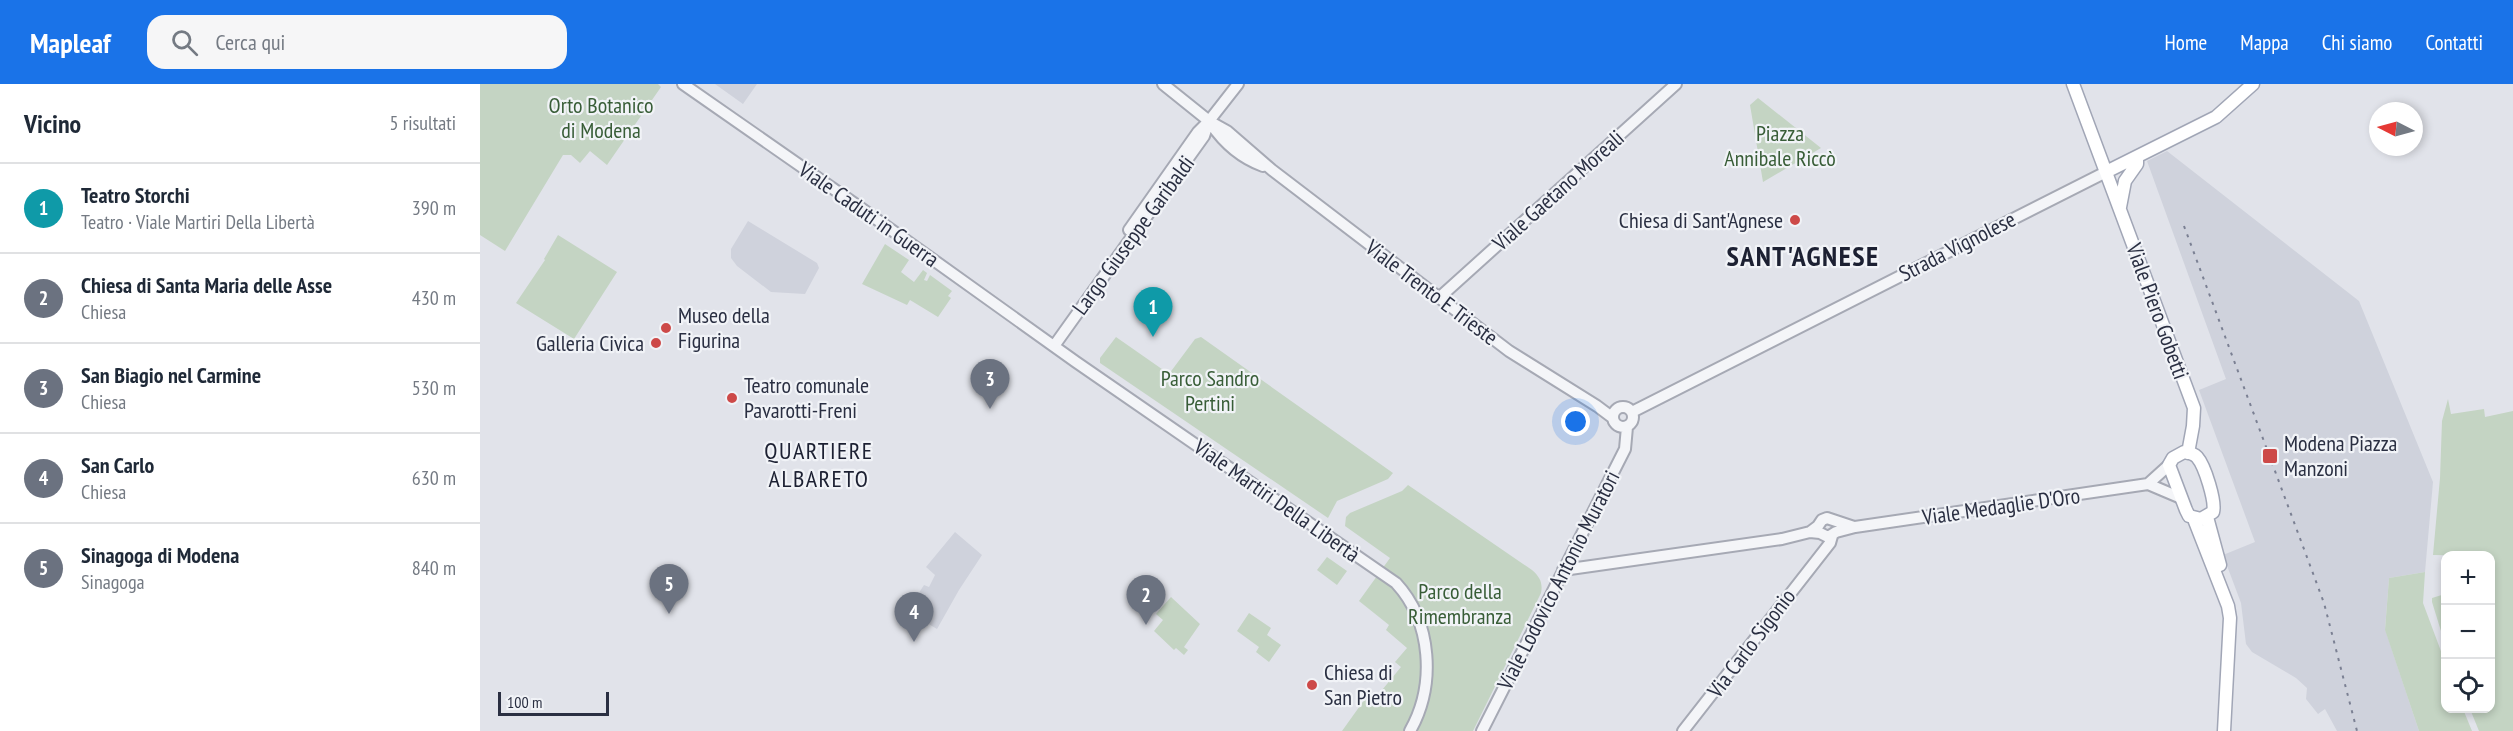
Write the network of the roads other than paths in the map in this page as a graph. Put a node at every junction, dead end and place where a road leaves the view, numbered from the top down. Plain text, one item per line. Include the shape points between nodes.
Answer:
1 (683, 84) edge
2 (1163, 84) edge
3 (1238, 84) edge
4 (1676, 84) edge
5 (2073, 84) edge
6 (2253, 84) edge
7 (1209, 121) junction
8 (2137, 157) junction
9 (2106, 172) junction
10 (2120, 208) junction
11 (1108, 259) dead end
12 (1440, 297) junction
13 (1054, 346) junction
14 (1598, 406) junction
15 (1619, 408) junction
16 (1632, 412) junction
17 (1613, 418) junction
18 (1627, 427) junction
19 (2188, 453) junction
20 (2169, 465) junction
21 (2148, 484) junction
22 (2181, 498) junction
23 (2201, 518) junction
24 (1825, 531) junction
25 (1563, 570) junction
26 (1410, 731) edge
27 (1482, 731) edge
28 (1683, 731) edge
29 (2224, 731) edge
30 (2232, 731) edge

1 - 13 street, Viale Caduti in Guerra
2 - 7 street, Viale Trento E Trieste
3 - 7 street
4 - 12 street, Viale Gaetano Moreali
5 - 9 main road, Viale Piero Gobetti
6 - 8 main road, Strada Vignolese via 2216,117
7 - 11 street
7 - 12 street, Viale Trento E Trieste
7 - 13 street, Largo Giuseppe Garibaldi via 1201,140
8 - 9 main road, Strada Vignolese
8 - 10 main road via 2137,164 2125,182
9 - 10 main road, Viale Piero Gobetti
9 - 16 street, Strada Vignolese
10 - 19 main road, Viale Piero Gobetti via 2194,408
12 - 14 street, Viale Trento E Trieste via 1509,351
13 - 26 street, Viale Martiri Della Libertà via 1387,575 1408,597 1428,659 1423,699
14 - 15 street, Viale Trento E Trieste
14 - 17 street, Viale Trento E Trieste
15 - 16 street
15 - 17 street
16 - 18 street, Viale Lodovico Antonio Muratori via 1633,421
17 - 18 street via 1618,426
18 - 25 street, Viale Lodovico Antonio Muratori via 1625,449
19 - 20 main road via 2176,455
19 - 23 main road via 2199,461 2213,498 2213,512
20 - 21 street
20 - 22 main road
21 - 22 street
21 - 24 street, Viale Medaglie D'Oro
22 - 23 main road via 2189,516
23 - 29 main road via 2230,618
23 - 30 main road via 2236,617
24 - 25 street, Viale Medaglie D'Oro
24 - 28 street, Via Carlo Sigonio via 1819,555
25 - 27 street, Viale Lodovico Antonio Muratori

